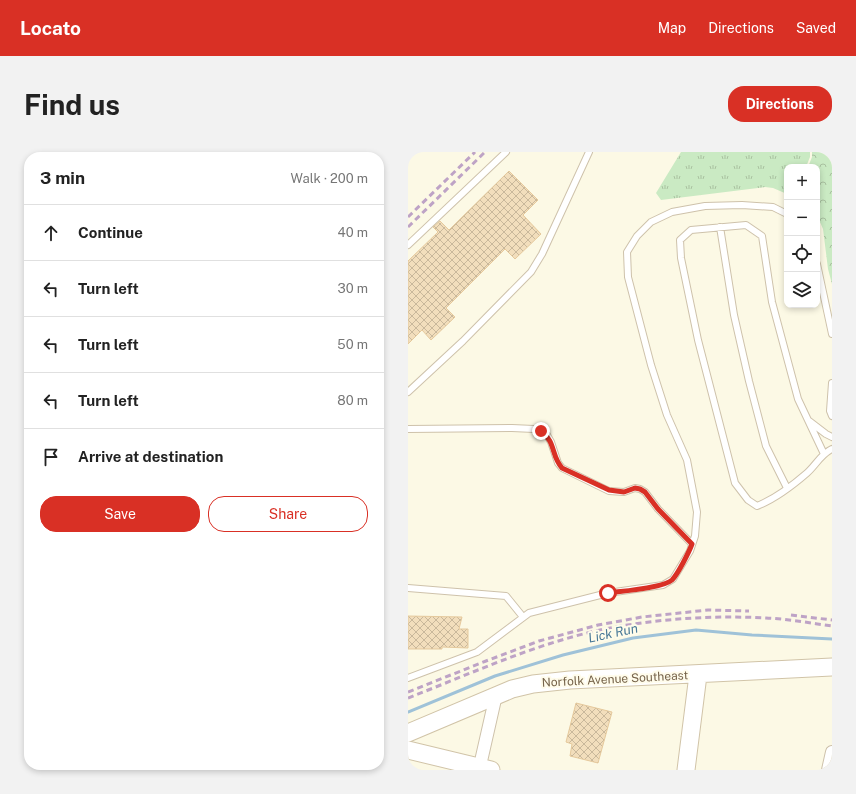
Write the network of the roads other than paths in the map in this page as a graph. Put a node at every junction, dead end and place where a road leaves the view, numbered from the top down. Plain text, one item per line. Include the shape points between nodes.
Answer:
1 (506, 152) edge
2 (589, 152) edge
3 (784, 212) edge
4 (720, 227) junction
5 (408, 245) edge
6 (819, 272) edge
7 (832, 334) edge
8 (832, 383) edge
9 (408, 392) edge
10 (832, 416) edge
11 (808, 420) junction
12 (408, 429) edge
13 (832, 437) edge
14 (832, 449) edge
15 (824, 454) junction
16 (786, 488) junction
17 (692, 544) junction
18 (408, 588) edge
19 (523, 617) junction
20 (832, 668) edge
21 (692, 675) junction
22 (408, 678) edge
23 (496, 695) junction
24 (408, 733) edge
25 (408, 750) edge
26 (832, 752) edge
27 (483, 769) edge
28 (674, 770) edge
29 (686, 770) edge
30 (828, 770) edge

1 - 5 lane
2 - 9 lane via 542,254 531,272
3 - 17 lane via 773,207 742,205 705,206 672,212 651,222 637,236 627,252 628,277 651,365 667,415 687,460 697,512
4 - 11 lane via 746,225 762,236 772,302 798,399
4 - 16 lane via 734,315 749,381 766,446
4 - 16 lane via 691,230 680,240 681,258 698,340 735,483 748,500 757,506 774,498
6 - 7 lane
8 - 10 lane
11 - 13 lane
11 - 15 lane
12 - 17 lane via 512,428 541,431 551,442 562,468 609,490 624,492 640,489
14 - 15 lane
15 - 16 lane via 807,472
17 - 19 lane via 673,579 663,585 608,593 529,613
18 - 19 lane via 506,596
19 - 22 lane via 476,652
20 - 21 street, Norfolk Avenue Southeast
21 - 23 street, Norfolk Avenue Southeast via 544,682
21 - 28 street
21 - 29 street
23 - 24 street, Norfolk Avenue Southeast
23 - 27 street
25 - 27 street
26 - 30 street

